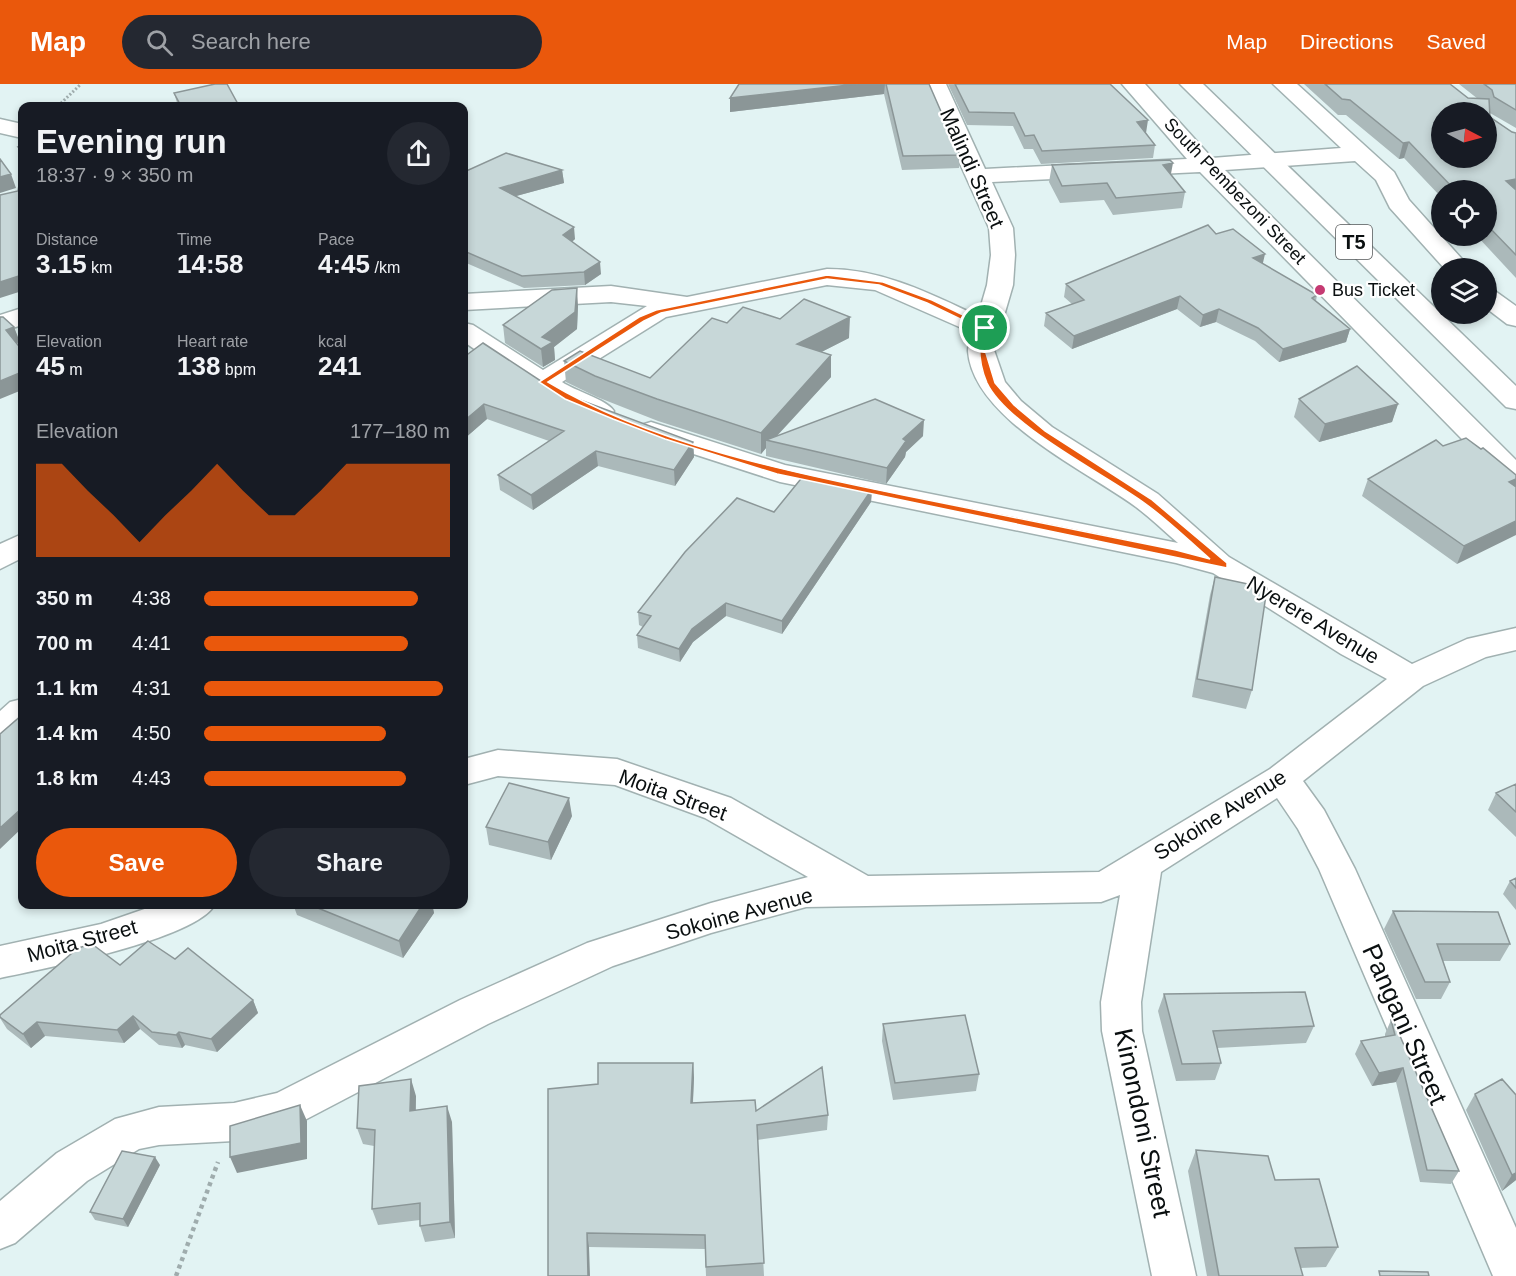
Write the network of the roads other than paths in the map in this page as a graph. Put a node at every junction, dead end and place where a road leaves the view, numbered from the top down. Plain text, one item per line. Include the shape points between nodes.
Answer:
1 (935, 84) edge
2 (1133, 84) edge
3 (1191, 84) edge
4 (1284, 84) edge
5 (0, 126) edge
6 (18, 130) edge
7 (1359, 154) junction
8 (1271, 162) junction
9 (1208, 166) junction
10 (976, 176) junction
11 (1448, 258) edge
12 (468, 302) edge
13 (687, 304) junction
14 (1497, 304) edge
15 (18, 317) edge
16 (1516, 318) edge
17 (0, 324) edge
18 (985, 328) junction
19 (468, 334) edge
20 (543, 382) junction
21 (1516, 401) edge
22 (1516, 477) edge
23 (18, 547) edge
24 (0, 559) edge
25 (1224, 566) junction
26 (1516, 639) edge
27 (1412, 678) junction
28 (18, 714) edge
29 (0, 730) edge
30 (468, 771) edge
31 (1282, 778) junction
32 (1144, 863) junction
33 (865, 891) junction
34 (187, 909) edge
35 (0, 962) edge
36 (0, 1228) edge
37 (1174, 1276) edge
38 (1515, 1276) edge

1 - 10 main road, Malindi Street
2 - 9 main road, South Pembezoni Street
3 - 8 main road, T5
4 - 7 main road
5 - 6 main road
7 - 8 main road
7 - 11 main road via 1386,177 1398,203
8 - 9 main road
8 - 21 main road, T5
9 - 10 main road
9 - 22 main road, South Pembezoni Street
10 - 18 main road, Malindi Street via 1001,228 1003,255 1000,285
12 - 13 main road via 611,294
13 - 18 main road via 827,277 846,277 906,292
13 - 20 main road via 641,319
14 - 16 main road
15 - 17 main road
18 - 25 main road, Malindi Street via 981,350 992,384 1011,406 1042,433 1148,501
19 - 20 main road, Nyerere Avenue
20 - 25 main road, Nyerere Avenue via 568,398 616,418 780,472
23 - 24 main road
25 - 27 main road, Nyerere Avenue via 1352,646
26 - 27 main road, Sokoine Avenue via 1478,647
27 - 31 main road, Sokoine Avenue
28 - 29 main road
30 - 33 main road, Moita Street via 498,763 617,772 718,808
31 - 32 main road, Sokoine Avenue
31 - 38 main road, Pangani Street via 1311,820 1337,869
32 - 33 main road, Sokoine Avenue via 1118,880 1092,888
32 - 37 main road, Kinondoni Street via 1121,1002 1122,1031
33 - 36 main road, Sokoine Avenue via 806,892 602,954 474,1012 284,1110 234,1122 159,1126 130,1132 72,1167
34 - 35 main road, Moita Street via 125,931

